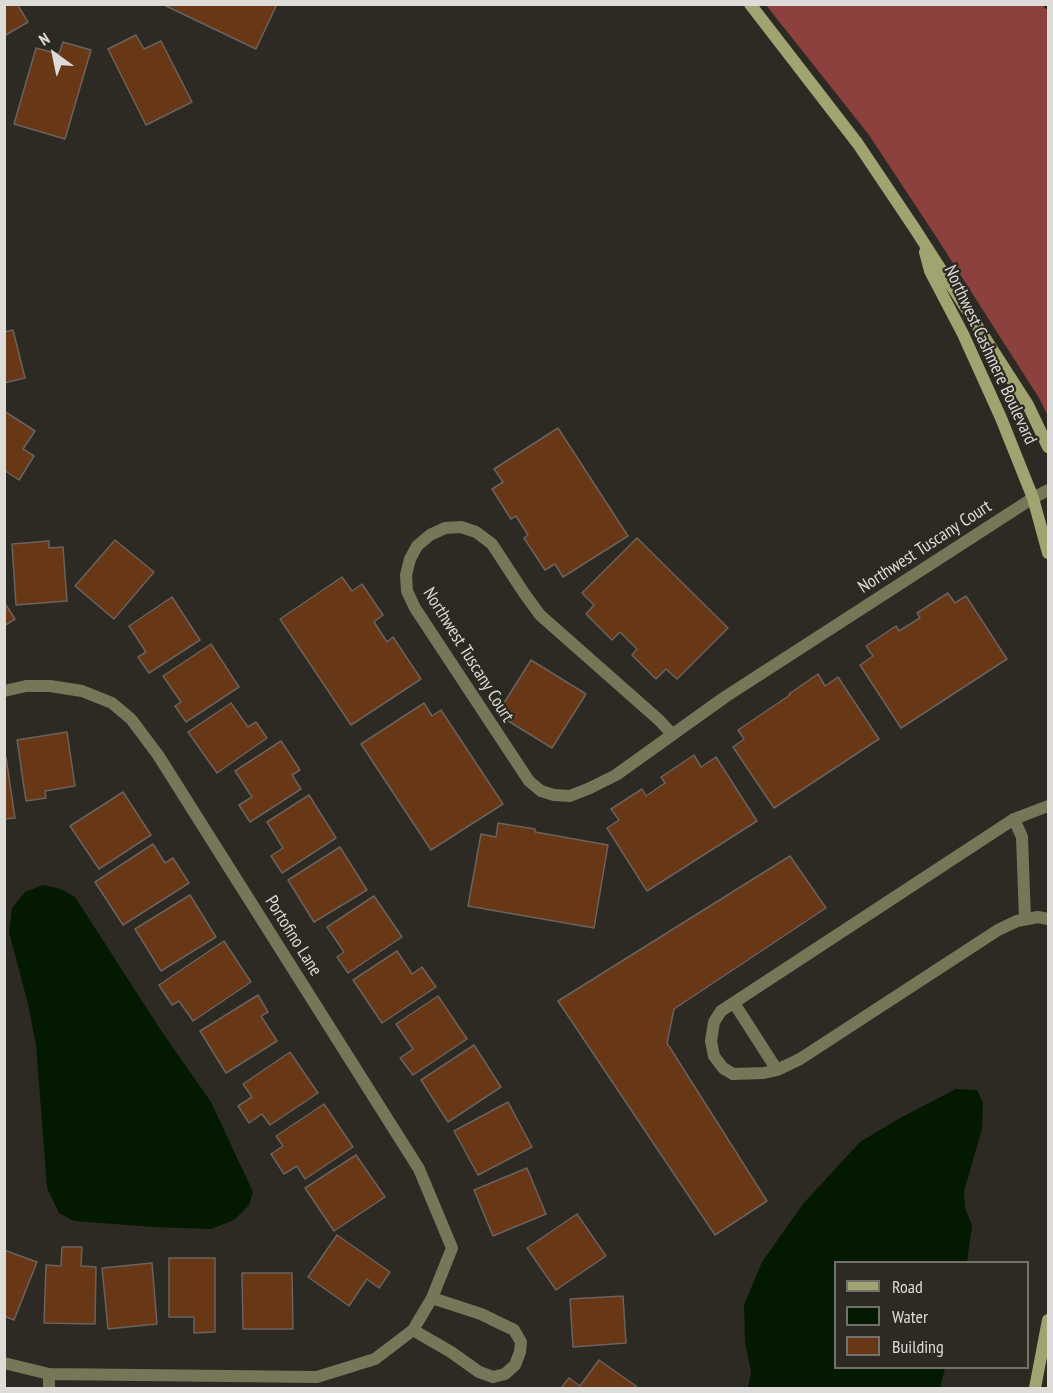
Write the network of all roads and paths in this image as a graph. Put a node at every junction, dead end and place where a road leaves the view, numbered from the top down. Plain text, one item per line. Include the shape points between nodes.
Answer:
1 (750, 4) edge
2 (922, 240) junction
3 (1048, 447) edge
4 (1048, 490) edge
5 (1033, 498) junction
6 (1048, 553) edge
7 (4, 691) edge
8 (672, 734) junction
9 (1048, 806) edge
10 (1014, 819) junction
11 (1025, 919) junction
12 (1048, 919) edge
13 (734, 1003) junction
14 (777, 1070) junction
15 (432, 1298) junction
16 (1048, 1320) edge
17 (413, 1330) junction
18 (4, 1363) edge
19 (49, 1374) junction
20 (49, 1389) edge
21 (1035, 1389) edge

1 - 2 street, Northwest Cashmere Boulevard via 858,144
2 - 3 street, Northwest Cashmere Boulevard via 1028,405
2 - 5 street, Northwest Cashmere Boulevard via 930,271 963,334
4 - 5 street, Northwest Tuscany Court
5 - 6 street, Northwest Cashmere Boulevard
5 - 8 street, Northwest Tuscany Court
7 - 15 street, Portofino Lane via 50,686 82,691 112,703 158,755 419,1169 453,1248
8 - 8 street, Northwest Tuscany Court via 540,615 492,544 476,532 461,527 445,528 417,546 406,575 407,591 415,608 519,768 541,790 570,796 590,788 616,775
9 - 10 street
10 - 11 street via 1022,837
10 - 13 street
11 - 12 street
11 - 14 street via 998,930 800,1059
13 - 14 street
13 - 14 street via 714,1022 714,1056 734,1074
15 - 17 street, Portofino Lane
15 - 17 street via 482,1314 514,1330 521,1342 515,1365 505,1374 493,1377
16 - 21 street
17 - 19 street, Portofino Lane via 375,1359 317,1377
18 - 19 street, Portofino Lane
19 - 20 street

